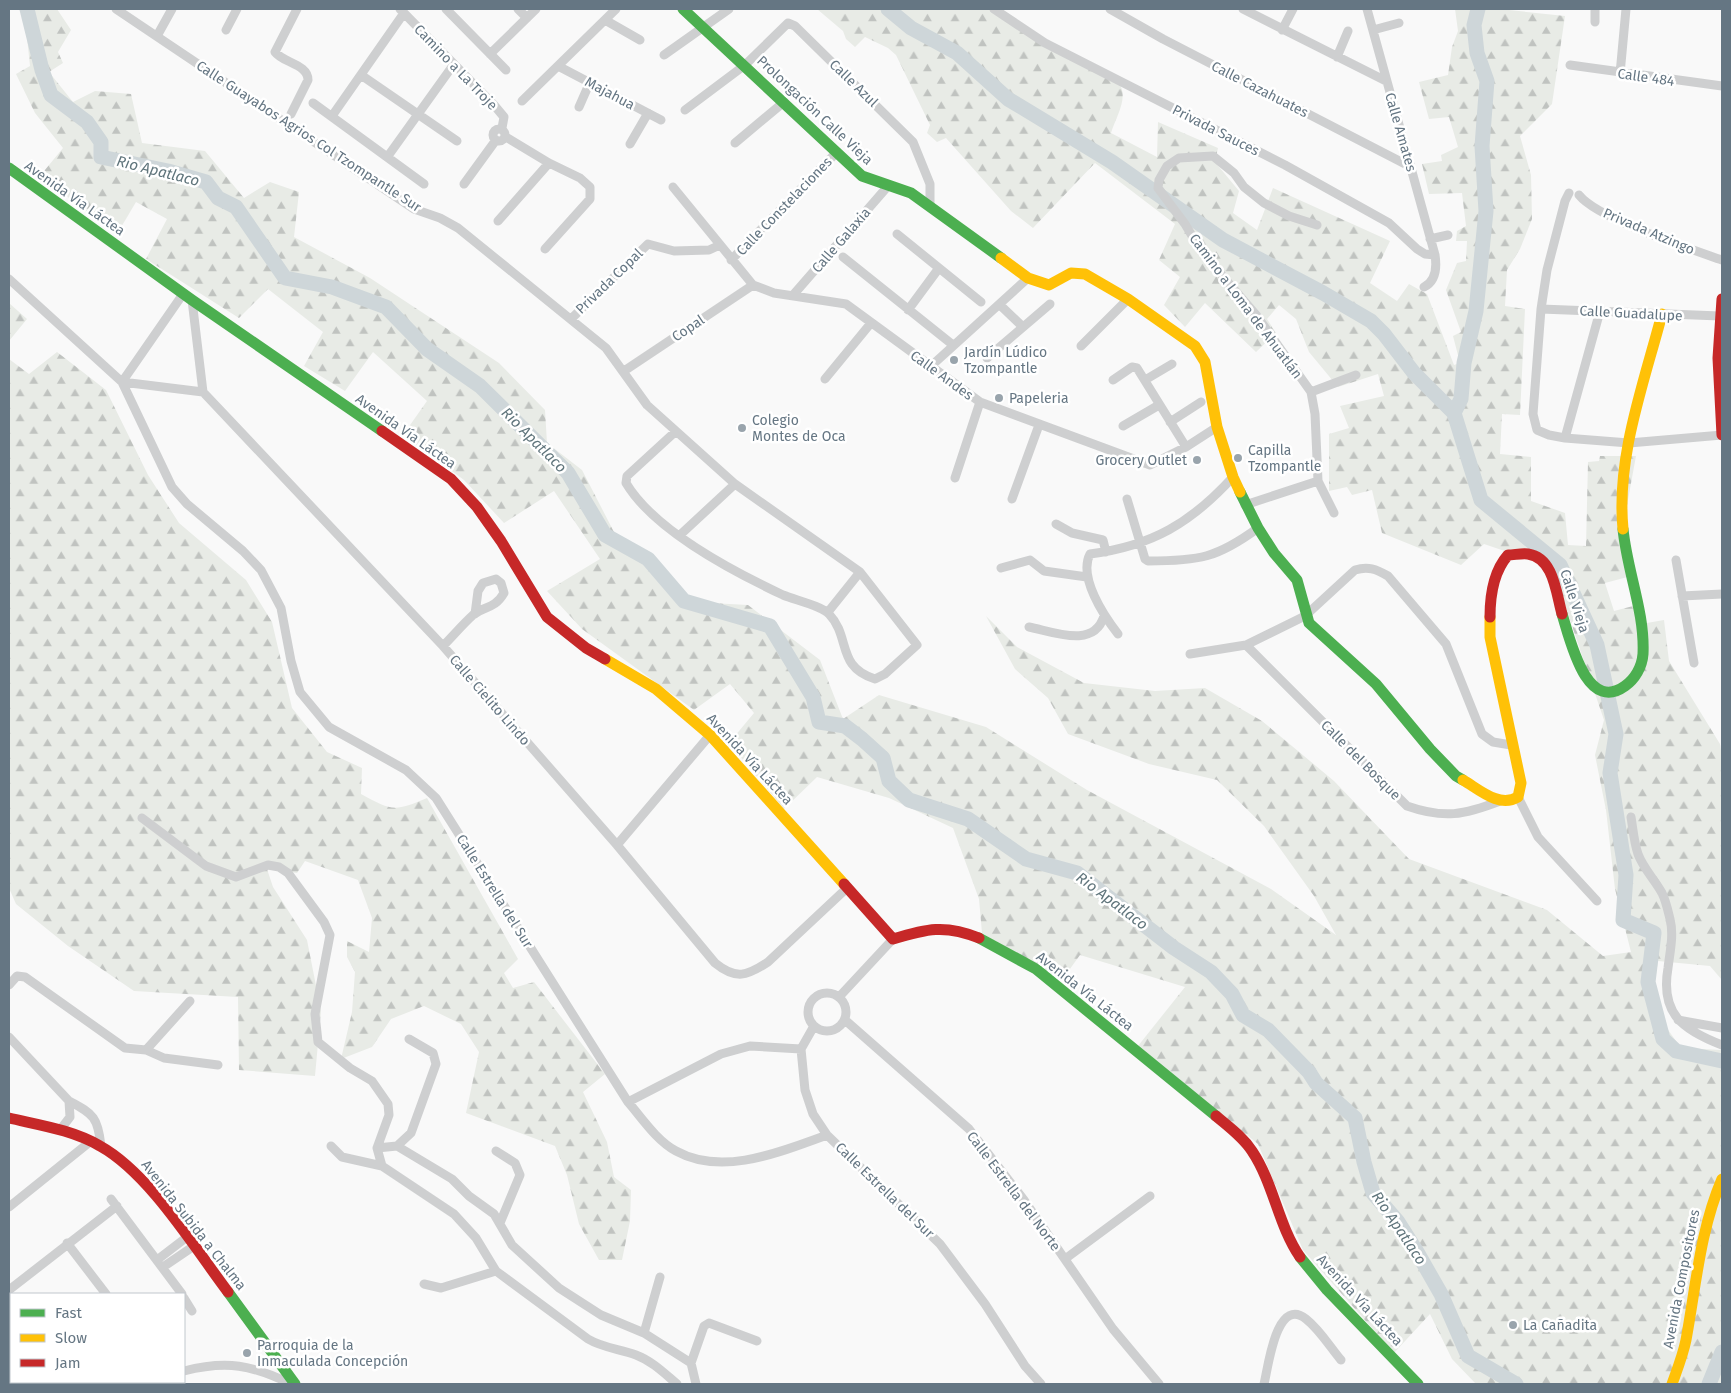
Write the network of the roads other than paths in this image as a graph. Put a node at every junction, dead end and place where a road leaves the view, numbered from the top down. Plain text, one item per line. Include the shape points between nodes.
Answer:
1 (116, 9) edge
2 (172, 9) edge
3 (237, 9) edge
4 (298, 9) edge
5 (446, 9) edge
6 (518, 9) edge
7 (536, 9) edge
8 (616, 9) edge
9 (683, 9) edge
10 (730, 9) edge
11 (994, 9) edge
12 (1110, 9) edge
13 (1243, 9) edge
14 (1292, 9) edge
15 (1367, 9) edge
16 (1595, 9) edge
17 (1626, 9) edge
18 (402, 11) edge
19 (527, 18) junction
20 (605, 20) junction
21 (1595, 22) dead end
22 (1398, 23) dead end
23 (226, 30) dead end
24 (703, 30) junction
25 (1282, 30) junction
26 (1373, 30) junction
27 (1348, 31) dead end
28 (157, 36) junction
29 (640, 40) dead end
30 (490, 54) junction
31 (664, 55) dead end
32 (1337, 57) junction
33 (454, 64) junction
34 (745, 65) junction
35 (1570, 65) dead end
36 (558, 66) junction
37 (506, 70) dead end
38 (1620, 74) junction
39 (361, 75) junction
40 (1386, 81) junction
41 (590, 82) junction
42 (1722, 86) edge
43 (522, 101) dead end
44 (784, 102) junction
45 (313, 103) dead end
46 (579, 107) dead end
47 (685, 110) dead end
48 (648, 113) junction
49 (291, 114) dead end
50 (418, 114) junction
51 (332, 116) junction
52 (661, 120) dead end
53 (504, 133) junction
54 (457, 141) dead end
55 (735, 143) dead end
56 (630, 144) dead end
57 (836, 152) junction
58 (388, 156) junction
59 (549, 163) junction
60 (1411, 167) junction
61 (9, 168) edge
62 (424, 184) dead end
63 (464, 184) dead end
64 (888, 186) junction
65 (673, 187) dead end
66 (1569, 193) dead end
67 (1580, 195) dead end
68 (930, 206) junction
69 (498, 221) dead end
70 (1317, 225) dead end
71 (897, 234) dead end
72 (1448, 236) dead end
73 (1430, 239) junction
74 (720, 245) junction
75 (545, 249) dead end
76 (1435, 255) junction
77 (843, 258) dead end
78 (731, 260) junction
79 (1722, 260) edge
80 (939, 268) junction
81 (1028, 278) junction
82 (9, 279) edge
83 (753, 286) junction
84 (1424, 288) dead end
85 (794, 294) junction
86 (187, 297) junction
87 (1128, 299) junction
88 (1722, 299) edge
89 (981, 302) dead end
90 (1000, 304) junction
91 (1050, 304) dead end
92 (1541, 309) junction
93 (908, 310) junction
94 (1600, 311) junction
95 (1662, 314) junction
96 (1720, 316) junction
97 (571, 319) junction
98 (871, 323) junction
99 (1022, 326) junction
100 (953, 345) junction
101 (1082, 346) dead end
102 (987, 358) dead end
103 (1172, 364) dead end
104 (930, 367) junction
105 (624, 372) junction
106 (1356, 375) dead end
107 (825, 379) dead end
108 (1114, 380) dead end
109 (1144, 380) junction
110 (122, 382) junction
111 (203, 392) junction
112 (1311, 392) junction
113 (980, 402) junction
114 (1201, 402) dead end
115 (1160, 405) junction
116 (1721, 414) edge
117 (1170, 422) junction
118 (1039, 425) junction
119 (1124, 426) dead end
120 (1217, 428) junction
121 (675, 432) junction
122 (1722, 435) edge
123 (1564, 438) junction
124 (1629, 443) junction
125 (1186, 447) junction
126 (1233, 477) junction
127 (955, 478) dead end
128 (1318, 481) junction
129 (735, 484) junction
130 (1012, 499) dead end
131 (1127, 499) dead end
132 (1245, 505) junction
133 (1334, 513) dead end
134 (1056, 524) dead end
135 (1258, 528) junction
136 (680, 535) junction
137 (1140, 542) junction
138 (1106, 552) junction
139 (1676, 560) dead end
140 (1001, 568) dead end
141 (860, 572) junction
142 (1087, 577) junction
143 (1722, 594) edge
144 (1682, 596) junction
145 (828, 612) junction
146 (475, 614) dead end
147 (1104, 616) junction
148 (1305, 616) junction
149 (1029, 627) dead end
150 (1118, 634) dead end
151 (1246, 645) junction
152 (443, 646) junction
153 (1190, 654) dead end
154 (1694, 663) dead end
155 (710, 736) junction
156 (1511, 744) junction
157 (1518, 797) junction
158 (1500, 801) junction
159 (1631, 817) dead end
160 (142, 818) dead end
161 (617, 844) junction
162 (847, 888) junction
163 (1596, 901) dead end
164 (893, 939) junction
165 (9, 985) edge
166 (839, 997) junction
167 (190, 1001) dead end
168 (845, 1020) junction
169 (1677, 1020) junction
170 (814, 1026) junction
171 (1722, 1028) edge
172 (9, 1037) edge
173 (409, 1039) dead end
174 (1722, 1045) edge
175 (801, 1049) junction
176 (146, 1050) junction
177 (218, 1065) dead end
178 (70, 1101) junction
179 (628, 1102) junction
180 (9, 1118) edge
181 (60, 1130) junction
182 (828, 1135) junction
183 (96, 1144) junction
184 (331, 1146) dead end
185 (398, 1146) junction
186 (377, 1148) junction
187 (496, 1151) dead end
188 (382, 1166) junction
189 (1722, 1180) edge
190 (1150, 1196) dead end
191 (9, 1207) edge
192 (500, 1223) junction
193 (190, 1242) junction
194 (68, 1243) junction
195 (1065, 1258) junction
196 (158, 1260) junction
197 (163, 1267) junction
198 (496, 1271) junction
199 (660, 1277) dead end
200 (424, 1284) dead end
201 (9, 1290) edge
202 (105, 1293) edge
203 (181, 1293) edge
204 (185, 1300) edge
205 (192, 1311) dead end
206 (644, 1333) junction
207 (757, 1341) dead end
208 (1341, 1360) dead end
209 (691, 1363) junction
210 (185, 1371) edge
211 (1673, 1379) edge
212 (291, 1384) edge
213 (296, 1384) edge
214 (677, 1384) edge
215 (696, 1384) edge
216 (1041, 1384) edge
217 (1159, 1384) edge
218 (1264, 1384) edge
219 (1418, 1384) edge

1 - 28 street, Calle Guayabos Agrios Col Tzompantle Sur
2 - 28 street
3 - 23 street
4 - 49 street via 275,52 308,75
5 - 30 street
6 - 19 street
7 - 19 street
8 - 20 street
9 - 24 street, Prolongación Calle Vieja
10 - 24 street
11 - 76 street, Privada Sauces via 1045,43 1285,165 1389,223 1417,249
12 - 60 street, Calle Cazahuates
13 - 25 street
14 - 25 street
15 - 26 street, Calle Amates
16 - 21 street
17 - 38 street
18 - 33 street, Camino a La Troje
18 - 39 street
19 - 30 street
20 - 29 street
20 - 36 street
22 - 26 street
24 - 31 street
24 - 34 street, Prolongación Calle Vieja
25 - 32 street
26 - 40 street, Calle Amates
27 - 32 street
28 - 97 street, Calle Guayabos Agrios Col Tzompantle Sur via 414,209 458,228
30 - 37 street
32 - 40 street
33 - 50 street
33 - 53 street, Camino a La Troje via 504,117
34 - 44 street, Prolongación Calle Vieja
34 - 47 street
34 - 68 street, Calle Azul via 783,25 795,26 913,142 930,184
35 - 38 street, Calle 484
36 - 41 street, Majahua
36 - 43 street
38 - 42 street, Calle 484
39 - 50 street
39 - 51 street
40 - 60 street, Calle Amates
41 - 46 street
41 - 48 street, Majahua
44 - 55 street
44 - 57 street, Prolongación Calle Vieja
45 - 51 street
48 - 52 street, Majahua
48 - 56 street
50 - 54 street
50 - 58 street
51 - 58 street
53 - 59 street
53 - 63 street via 504,140 496,140
57 - 64 street, Prolongación Calle Vieja via 862,176
57 - 78 street, Calle Constelaciones
58 - 62 street
59 - 69 street
59 - 75 street via 585,181 591,193 590,199
60 - 73 street, Calle Amates
61 - 86 street, Avenida Vía Láctea
64 - 68 street, Prolongación Calle Vieja via 911,193
64 - 85 street, Calle Galaxia
65 - 74 street
66 - 92 street via 1564,201 1547,270
67 - 79 street, Privada Atzingo via 1584,202 1600,211
68 - 81 street, Prolongación Calle Vieja
70 - 112 street, Camino a Loma de Ahuatlán via 1264,203 1244,188 1234,173 1213,156 1179,158 1167,166 1159,180 1160,192 1210,263 1257,316
71 - 80 street
72 - 73 street
73 - 76 street, Calle Amates
74 - 78 street
74 - 97 street, Privada Copal via 709,250 674,251 648,244
76 - 84 street via 1435,274
77 - 93 street
78 - 83 street
80 - 89 street
80 - 93 street
81 - 87 street, Prolongación Calle Vieja via 1049,285 1080,273
81 - 90 street
82 - 110 street, Calle Estrella del Sur
83 - 85 street, Calle Andes via 774,293
83 - 105 street, Copal
85 - 98 street, Calle Andes via 842,302
86 - 110 street
86 - 111 street
86 - 155 street, Avenida Vía Láctea via 451,479 477,507 501,541 547,616 586,648 656,689
87 - 101 street
87 - 120 street, Prolongación Calle Vieja via 1191,342 1202,356
88 - 96 street
90 - 99 street
90 - 100 street
91 - 99 street
92 - 94 street, Calle Guadalupe
92 - 123 street via 1534,423 1542,433
93 - 100 street
94 - 95 street, Calle Guadalupe
94 - 123 street
95 - 96 street, Calle Guadalupe
95 - 124 street, Calle Vieja
96 - 116 street
97 - 105 street, Calle Guayabos Agrios Col Tzompantle Sur via 606,348
98 - 104 street, Calle Andes
98 - 107 street
99 - 102 street
100 - 104 street
103 - 109 street
104 - 113 street, Calle Andes
105 - 121 street, Calle Guayabos Agrios Col Tzompantle Sur via 647,405
106 - 112 street
108 - 109 street via 1134,367
109 - 115 street
110 - 111 street
110 - 179 street, Calle Estrella del Sur via 172,487 261,570 281,608 300,692 328,728 406,770 436,798
111 - 152 street, Calle Cielito Lindo
112 - 128 street, Camino a Loma de Ahuatlán
113 - 118 street, Calle Andes
113 - 127 street
114 - 117 street
115 - 117 street
115 - 119 street
116 - 122 street
117 - 125 street
118 - 125 street, Calle Andes via 1150,465
118 - 130 street
120 - 125 street, Calle Andes
120 - 126 street, Prolongación Calle Vieja
121 - 129 street, Calle Guayabos Agrios Col Tzompantle Sur
121 - 136 street via 628,476 626,483 659,519
122 - 124 street
123 - 124 street
124 - 156 street, Calle Vieja via 1622,495 1623,530 1642,626 1644,655 1638,674 1617,690 1602,693 1590,685 1581,668 1548,566 1528,554 1508,555 1497,570 1490,601 1489,631
126 - 132 street, Prolongación Calle Vieja
126 - 137 street via 1202,508 1170,531
128 - 132 street
128 - 133 street
129 - 136 street
129 - 141 street, Calle Guayabos Agrios Col Tzompantle Sur
131 - 137 street
132 - 135 street, Prolongación Calle Vieja
134 - 138 street via 1072,533 1103,540
135 - 137 street via 1216,554 1180,561 1146,560
135 - 148 street, Prolongación Calle Vieja via 1297,580
136 - 145 street via 750,580
137 - 138 street
138 - 142 street via 1090,554
139 - 144 street
140 - 142 street via 1030,560 1044,571
141 - 145 street
141 - 145 street, Calle Guayabos Agrios Col Tzompantle Sur via 917,645 885,674 876,679 864,675 848,660
142 - 147 street
143 - 144 street
144 - 154 street
146 - 152 street
147 - 149 street via 1102,624 1092,634 1078,637
147 - 150 street
148 - 151 street
148 - 156 street via 1355,570 1366,567 1388,576 1446,644 1482,734 1493,742
148 - 158 street via 1314,630 1376,684 1456,776
151 - 153 street
151 - 158 street, Calle del Bosque via 1407,806 1431,814 1450,815 1478,810
152 - 161 street, Calle Cielito Lindo
155 - 161 street
155 - 162 street, Avenida Vía Láctea
156 - 157 street, Calle Vieja via 1520,779
157 - 158 street
157 - 163 street via 1538,837
159 - 169 street via 1638,855 1663,894 1671,920 1667,995
160 - 186 street via 206,866 236,877 268,865 279,867 288,873 324,922 330,935 315,1014 318,1042 372,1081 388,1104 388,1115
161 - 162 street, Calle Cielito Lindo via 715,963 728,973 753,972 768,962
162 - 164 street, Avenida Vía Láctea
164 - 166 street
164 - 219 street, Avenida Vía Láctea via 927,929 946,929 973,934 1003,948 1036,969 1241,1137 1254,1154 1298,1256
165 - 176 street via 17,976 25,977 125,1048
166 - 168 street via 846,1007
166 - 170 street via 820,994 811,1002 808,1015
167 - 176 street
168 - 170 street via 831,1031
168 - 195 street, Calle Estrella del Norte via 969,1129
169 - 171 street
169 - 174 street via 1695,1035
170 - 175 street
172 - 178 street
173 - 185 street via 433,1053 436,1064 411,1133
175 - 179 street via 750,1046 721,1054
175 - 182 street via 805,1090 814,1114
176 - 177 street via 164,1058
178 - 181 street via 70,1116
178 - 183 street via 88,1111 96,1120
179 - 182 street, Calle Estrella del Sur via 654,1133 676,1151 701,1159 730,1162 778,1152
180 - 181 street, Avenida Subida a Chalma
181 - 183 street, Avenida Subida a Chalma
182 - 216 street, Calle Estrella del Sur via 940,1244
183 - 191 street
183 - 193 street, Avenida Subida a Chalma via 138,1176
184 - 188 street via 342,1157
185 - 186 street
185 - 192 street via 452,1179 494,1214
186 - 188 street
187 - 192 street via 515,1163 520,1175
188 - 198 street via 454,1214 476,1238
189 - 211 street, Avenida Compositores via 1711,1204 1686,1342
190 - 195 street
192 - 206 street via 512,1245 559,1288 600,1315
193 - 196 street
193 - 197 street
193 - 213 street, Avenida Subida a Chalma
194 - 196 street via 114,1202
194 - 201 street
194 - 202 street
195 - 217 street, Calle Estrella del Norte via 1114,1328
196 - 197 street
197 - 203 street
198 - 200 street via 441,1288
198 - 214 street via 599,1346 637,1355
199 - 206 street
204 - 205 street
206 - 209 street
207 - 209 street via 709,1323 704,1326
208 - 218 street via 1304,1317 1293,1315 1281,1322 1276,1332
209 - 215 street
210 - 212 street via 204,1366 235,1365 260,1370

